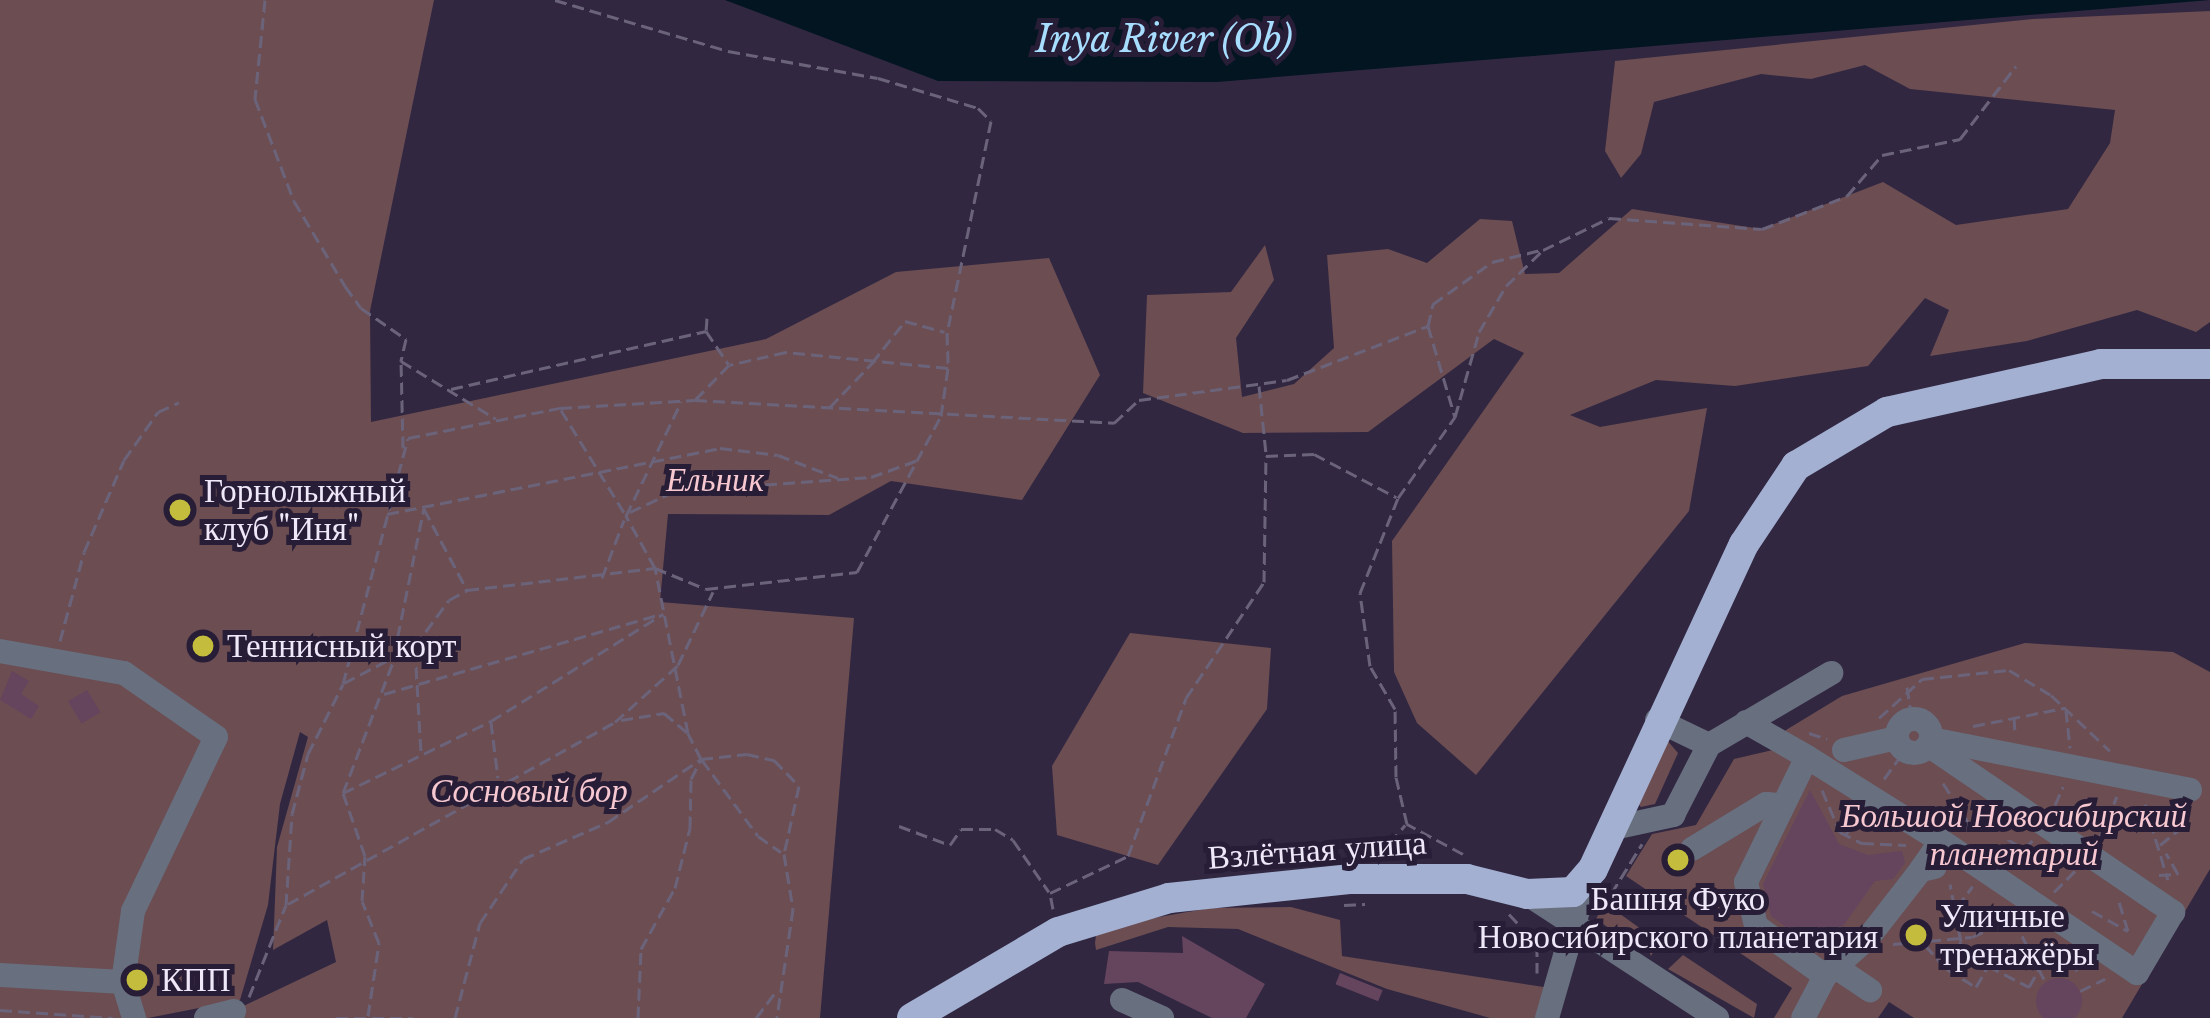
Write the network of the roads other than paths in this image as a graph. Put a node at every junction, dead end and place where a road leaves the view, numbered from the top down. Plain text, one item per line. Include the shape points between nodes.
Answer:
1 (2210, 364) edge
2 (0, 651) edge
3 (1831, 673) dead end
4 (1657, 720) junction
5 (1746, 722) junction
6 (1911, 742) junction
7 (1709, 745) junction
8 (1824, 757) junction
9 (2190, 790) road end
10 (1780, 805) junction
11 (1609, 830) junction
12 (1692, 849) dead end
13 (1937, 858) junction
14 (1600, 887) junction
15 (1527, 894) junction
16 (1573, 927) junction
17 (1831, 972) junction
18 (0, 975) edge
19 (1870, 990) dead end
20 (1122, 1000) dead end
21 (125, 1005) edge
22 (235, 1011) road end
23 (206, 1018) edge
24 (912, 1018) edge
25 (1162, 1018) edge
26 (1547, 1018) edge
27 (1717, 1018) edge
28 (1803, 1018) edge

1 - 4 main road via 2144,359 2043,374 1887,412 1838,435 1796,466 1759,518
2 - 21 street via 124,674 217,724 133,911
3 - 5 street
4 - 7 street
4 - 11 main road
5 - 7 street
5 - 8 street
6 - 8 street
6 - 9 street
6 - 13 street via 2173,912 2137,973 1992,866
7 - 11 street via 1673,815
8 - 10 street
8 - 13 street via 1878,789
10 - 12 street via 1766,804
10 - 17 street via 1752,863 1747,900 1771,943
11 - 14 main road
13 - 17 street
14 - 15 main road
14 - 16 street
15 - 16 street, Взлётная улица
15 - 24 main road, Взлётная улица via 1467,878 1377,891 1189,895 1058,932
16 - 26 street
16 - 27 street, Взлётная улица
17 - 19 street
17 - 28 street
18 - 21 street
20 - 25 street
22 - 23 street

